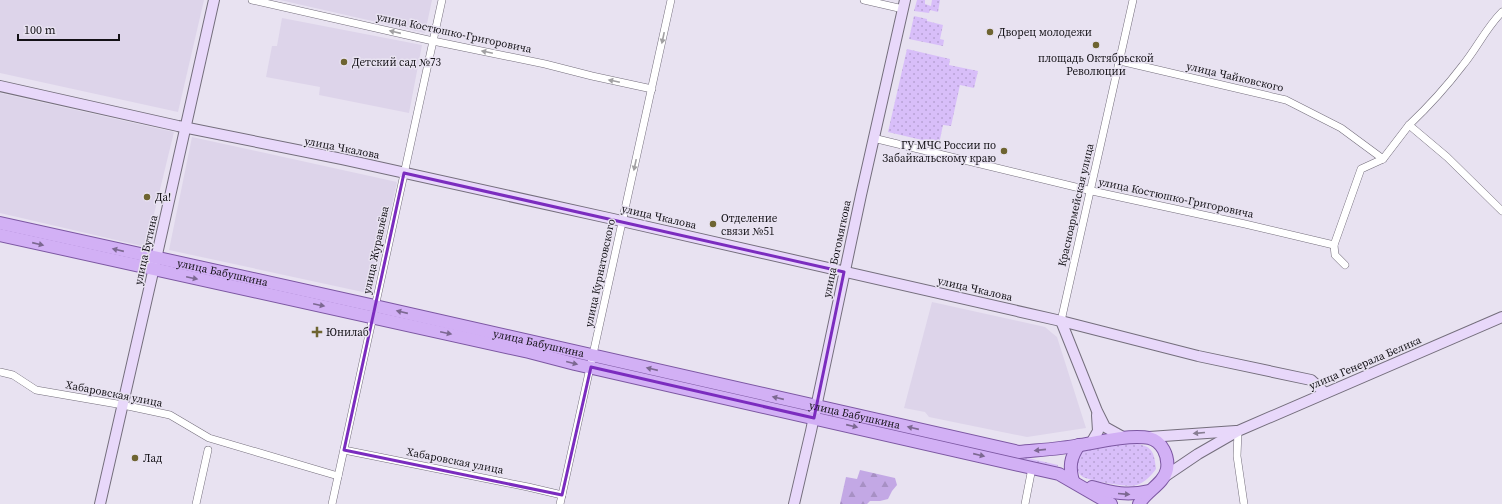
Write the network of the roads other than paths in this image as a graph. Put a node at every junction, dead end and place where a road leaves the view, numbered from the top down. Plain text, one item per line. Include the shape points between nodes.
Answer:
1 (214, 0) edge
2 (252, 0) edge
3 (442, 0) edge
4 (671, 0) edge
5 (864, 0) edge
6 (1133, 0) edge
7 (904, 4) edge
8 (1502, 12) edge
9 (433, 41) junction
10 (1120, 61) junction
11 (0, 86) edge
12 (652, 89) junction
13 (1409, 125) junction
14 (185, 128) junction
15 (873, 138) junction
16 (1383, 159) junction
17 (404, 173) junction
18 (1092, 190) junction
19 (1502, 211) edge
20 (622, 221) junction
21 (0, 223) edge
22 (0, 235) edge
23 (1334, 245) junction
24 (155, 264) junction
25 (1345, 265) dead end
26 (844, 272) junction
27 (375, 312) junction
28 (1502, 317) edge
29 (1062, 321) junction
30 (592, 361) junction
31 (0, 372) edge
32 (1325, 393) junction
33 (123, 405) junction
34 (1097, 411) junction
35 (815, 412) junction
36 (1238, 431) junction
37 (1123, 437) junction
38 (1148, 437) junction
39 (1091, 443) junction
40 (1079, 446) junction
41 (208, 450) dead end
42 (344, 450) junction
43 (1032, 468) junction
44 (338, 476) junction
45 (1164, 477) junction
46 (1073, 481) junction
47 (1149, 491) junction
48 (562, 496) junction
49 (100, 504) edge
50 (196, 504) edge
51 (332, 504) edge
52 (560, 504) edge
53 (794, 504) edge
54 (1026, 504) edge
55 (1111, 504) edge
56 (1139, 504) edge
57 (1244, 504) edge

1 - 14 main road, улица Бутина
9 -> 2 street, улица Костюшко-Григоровича
3 - 9 street, улица Журавлёва
4 -> 12 street, улица Курнатовского
5 - 7 street
6 - 10 street, Красноармейская улица
7 - 15 main road, улица Богомягкова
8 - 13 street via 1440,94
12 -> 9 street, улица Костюшко-Григоровича
9 - 17 street, улица Журавлёва
10 - 16 street, улица Чайковского via 1286,100 1341,128
10 - 18 street, Красноармейская улица
11 - 14 main road, улица Чкалова
12 -> 20 street, улица Курнатовского
13 - 16 street
13 - 19 street via 1447,157
14 - 17 main road, улица Чкалова
14 - 24 main road, улица Бутина
15 - 18 street, улица Костюшко-Григоровича
15 - 26 main road, улица Богомягкова
16 - 23 street via 1361,169
17 - 20 main road, улица Чкалова
17 - 27 street, улица Журавлёва
18 - 23 street, улица Костюшко-Григоровича
18 - 29 street, Красноармейская улица
20 - 26 main road, улица Чкалова
20 - 30 street, улица Курнатовского
24 -> 21 main road, улица Бабушкина
22 -> 24 main road, улица Бабушкина
23 - 25 street via 1335,255
24 - 27 main road, улица Бабушкина
24 - 33 main road, улица Бутина
26 - 29 main road, улица Чкалова
26 - 35 main road, улица Богомягкова
27 - 30 main road, улица Бабушкина
27 - 42 street, улица Журавлёва
28 - 32 main road, улица Генерала Белика
29 - 32 main road, улица Чкалова via 1198,356 1311,380
29 - 34 main road
30 - 35 main road, улица Бабушкина
30 - 48 street, улица Курнатовского
31 - 33 street, Хабаровская улица via 13,375 36,390
32 - 36 main road, улица Генерала Белика
33 - 44 street, Хабаровская улица via 170,416 209,438
33 - 49 main road, улица Бутина
34 - 37 main road via 1105,427
34 - 39 main road via 1098,431
40 -> 35 main road, улица Бабушкина via 1019,452
35 -> 43 main road, улица Бабушкина
35 - 53 main road, улица Богомягкова
36 -> 38 main road
36 - 45 main road
36 - 57 street via 1237,456
37 - 38 main road, улица Бабушкина
37 - 39 main road, улица Бабушкина
38 - 45 main road via 1158,441 1165,453 1167,468
39 - 40 main road, улица Бабушкина
40 - 46 main road via 1070,462
41 - 50 street
42 - 44 street, улица Журавлёва
42 - 48 street, Хабаровская улица
43 - 46 main road, улица Бабушкина via 1059,474
43 - 54 street
44 - 51 street, улица Журавлёва
45 - 47 main road
46 -> 47 main road via 1123,495
46 - 55 main road
47 - 56 main road
48 - 52 street, улица Курнатовского

